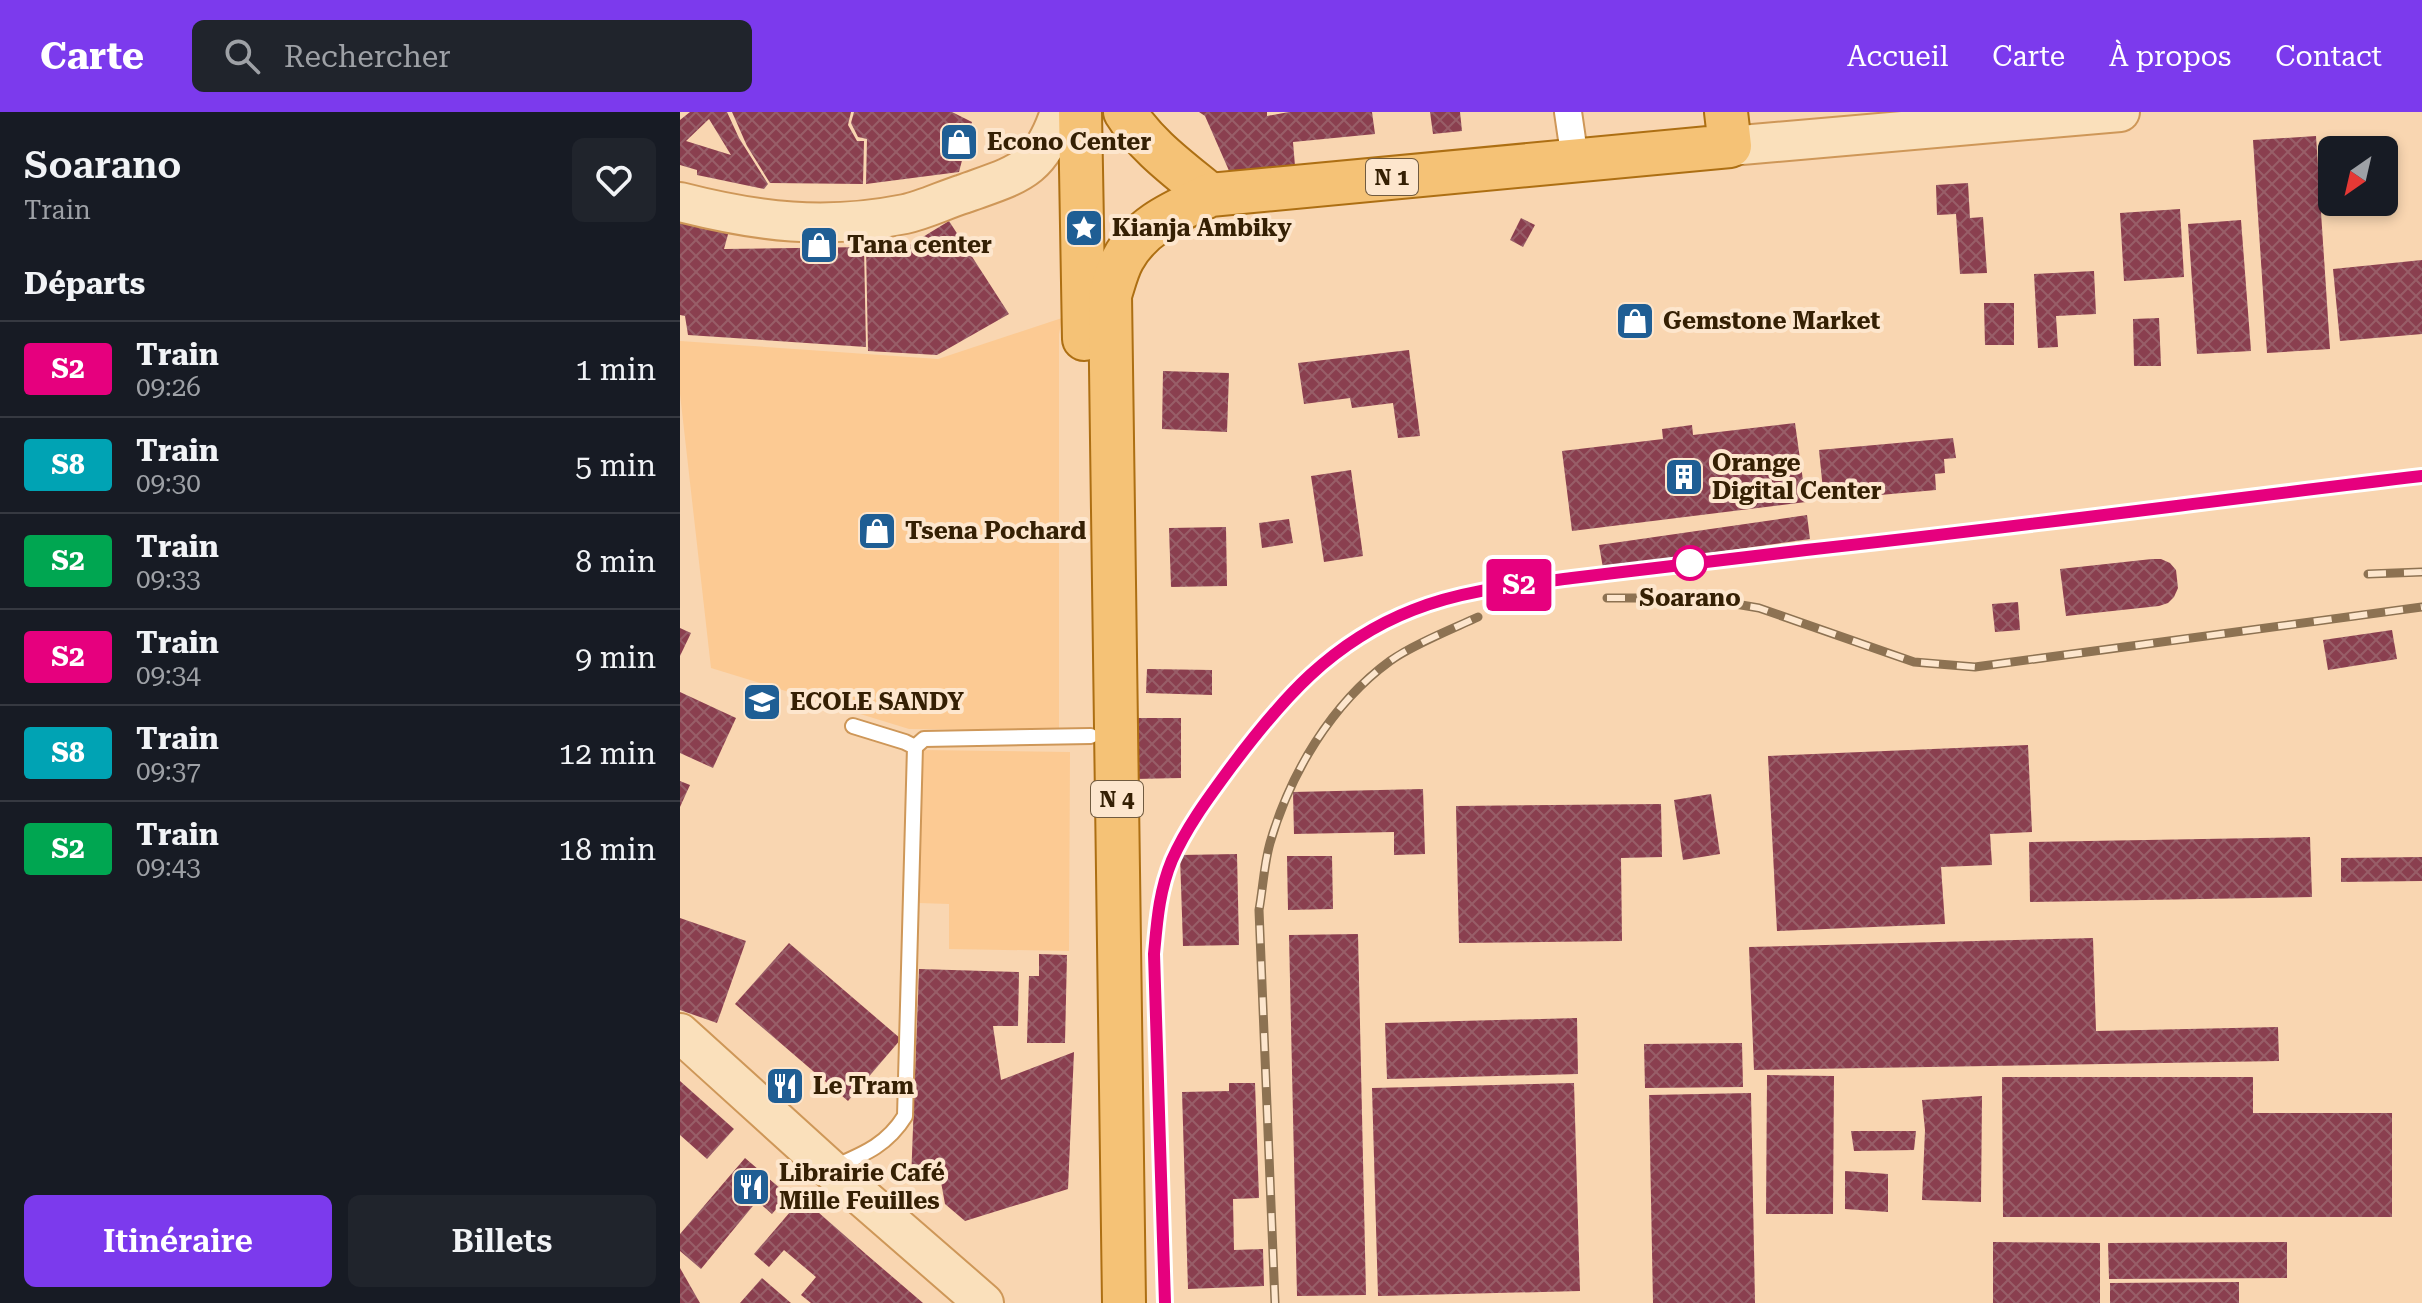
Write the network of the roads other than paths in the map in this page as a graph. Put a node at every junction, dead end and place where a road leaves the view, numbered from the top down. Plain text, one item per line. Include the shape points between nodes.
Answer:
1 (1125, 112) edge
2 (1568, 112) edge
3 (2120, 112) edge
4 (1059, 113) edge
5 (1728, 129) edge
6 (1575, 160) junction
7 (1210, 195) junction
8 (680, 202) edge
9 (1110, 295) joint
10 (853, 726) dead end
11 (1091, 736) junction
12 (915, 747) junction
13 (680, 1033) edge
14 (830, 1169) junction
15 (984, 1303) edge
16 (1101, 1303) edge
17 (1124, 1303) edge

1 - 7 main road via 1164,157
2 - 6 street
3 - 5 street
4 - 8 street via 1046,146 1023,171 908,213 793,223
4 - 11 main road, N 4 via 1084,330
5 - 6 main road, N 1
6 - 7 main road, N 1
7 - 9 main road, N 1 via 1140,235 1123,259
9 - 17 main road, N 4
10 - 12 lane
11 - 12 lane via 924,739
11 - 16 main road, N 4
12 - 14 lane via 905,1116 895,1132 866,1153
13 - 14 street
14 - 15 street

